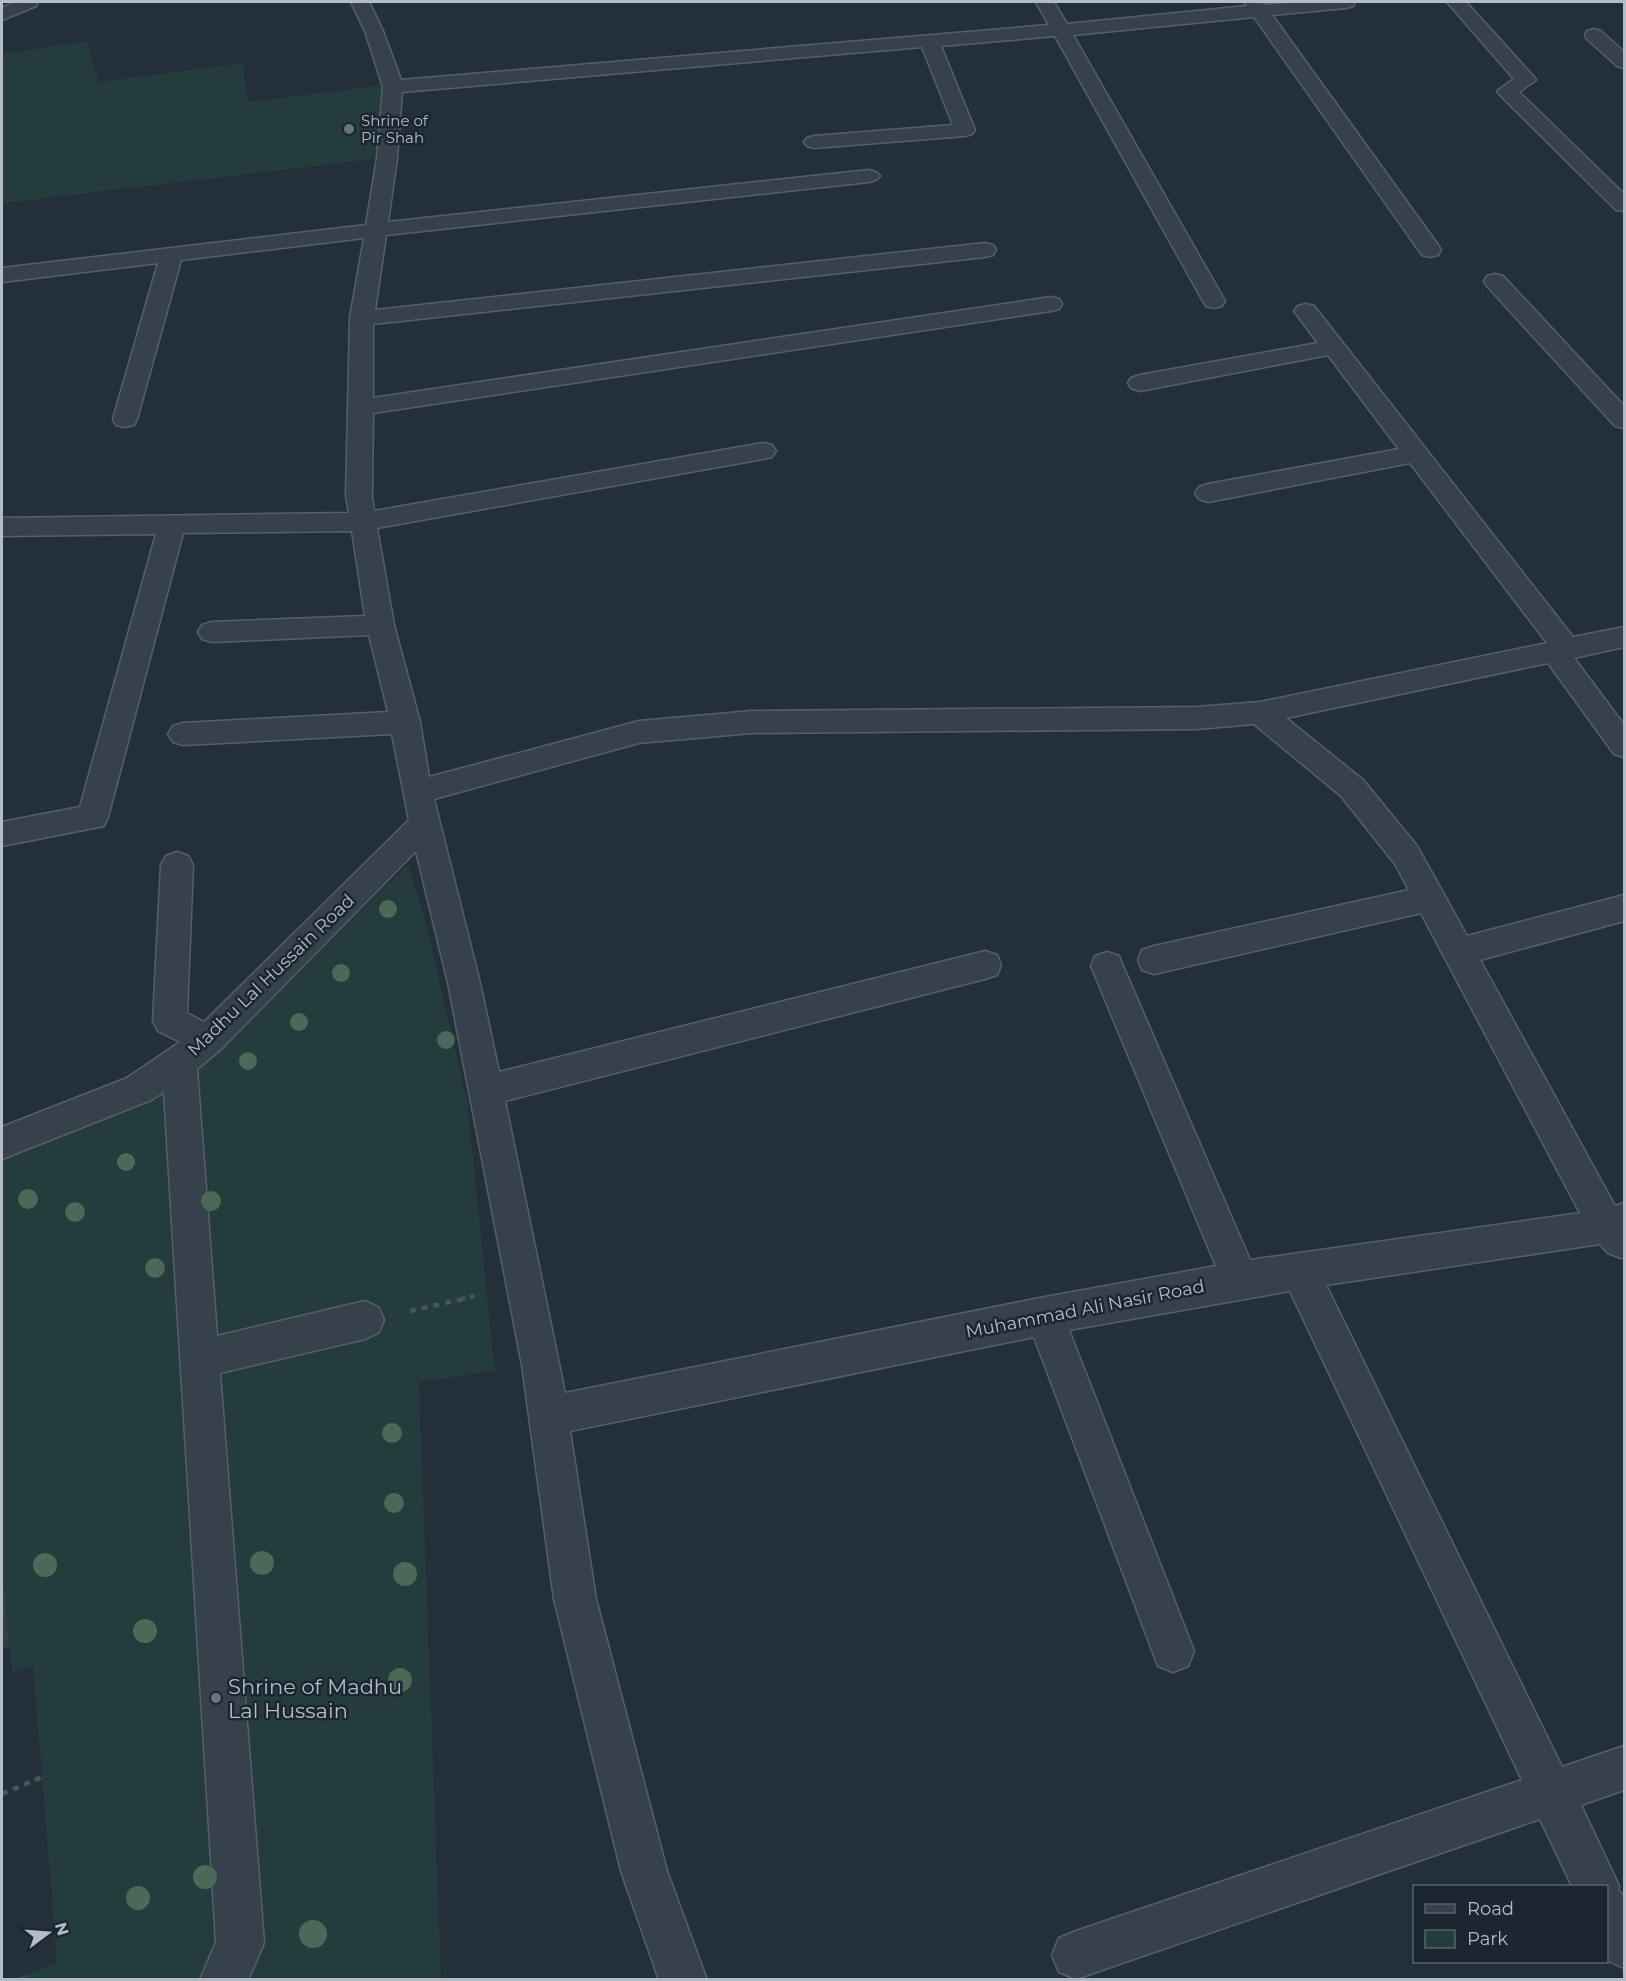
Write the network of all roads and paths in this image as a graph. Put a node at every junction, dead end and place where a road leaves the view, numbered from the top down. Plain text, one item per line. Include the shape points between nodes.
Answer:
1 (29, 2) edge
2 (360, 2) edge
3 (1045, 2) edge
4 (1346, 2) edge
5 (1456, 2) edge
6 (1256, 6) edge
7 (2, 15) edge
8 (1063, 29) junction
9 (1594, 35) dead end
10 (929, 40) junction
11 (1624, 62) edge
12 (393, 87) junction
13 (814, 142) dead end
14 (869, 176) dead end
15 (1624, 205) edge
16 (376, 230) junction
17 (985, 250) dead end
18 (1430, 250) dead end
19 (171, 255) junction
20 (2, 275) edge
21 (1495, 281) dead end
22 (1214, 302) dead end
23 (1051, 304) dead end
24 (1306, 311) dead end
25 (362, 318) junction
26 (1334, 347) junction
27 (1140, 383) dead end
28 (361, 408) junction
29 (125, 419) dead end
30 (1624, 420) edge
31 (763, 450) dead end
32 (1416, 453) junction
33 (1209, 493) dead end
34 (364, 522) junction
35 (172, 525) junction
36 (2, 527) edge
37 (380, 625) junction
38 (212, 632) dead end
39 (1624, 637) edge
40 (1561, 650) junction
41 (1260, 713) junction
42 (405, 722) junction
43 (183, 734) dead end
44 (1624, 746) edge
45 (421, 808) junction
46 (2, 834) edge
47 (177, 865) dead end
48 (1430, 898) junction
49 (1624, 908) edge
50 (1459, 952) junction
51 (1154, 960) dead end
52 (985, 966) dead end
53 (1107, 966) dead end
54 (194, 1052) junction
55 (485, 1091) junction
56 (2, 1143) edge
57 (1619, 1230) edge
58 (1300, 1271) junction
59 (1240, 1280) junction
60 (486, 1293) dead end
61 (443, 1304) dead end
62 (1045, 1316) junction
63 (365, 1320) dead end
64 (200, 1359) junction
65 (549, 1416) junction
66 (1173, 1651) dead end
67 (1624, 1768) edge
68 (42, 1777) dead end
69 (1551, 1793) junction
70 (2, 1794) edge
71 (1595, 1885) edge
72 (1608, 1912) edge
73 (1624, 1945) edge
74 (1076, 1955) dead end
75 (224, 1980) edge
76 (683, 1980) edge

1 - 7 street
2 - 12 street
3 - 8 street
4 - 6 street
5 - 15 street via 1526,80 1507,91
6 - 8 street
6 - 18 street
8 - 10 street
8 - 22 street
9 - 11 street
10 - 12 street
10 - 13 street via 965,130
12 - 16 street
14 - 16 street
16 - 19 street
16 - 25 street
17 - 25 street
19 - 20 street
19 - 29 street
21 - 30 street
23 - 28 street
24 - 26 street
25 - 28 street
26 - 27 street
26 - 32 street
28 - 34 street via 359,496
31 - 34 street
32 - 33 street
32 - 40 street
34 - 35 street
34 - 37 street
35 - 36 street
35 - 46 street via 93,817
37 - 38 street
37 - 42 street
39 - 40 street
40 - 41 street
40 - 44 street
41 - 45 street via 1197,718 752,722 639,732 567,750
41 - 48 street via 1352,788 1406,855
42 - 43 street
42 - 45 street
45 - 54 street, Madhu Lal Hussain Road
45 - 55 street via 464,983
47 - 54 street via 170,1021
48 - 50 street
48 - 51 street
49 - 50 street
50 - 57 street
52 - 55 street
53 - 59 street
54 - 56 street, Madhu Lal Hussain Road via 139,1089
54 - 64 street
55 - 65 street
57 - 58 street, Muhammad Ali Nasir Road
58 - 59 street, Muhammad Ali Nasir Road
58 - 69 street
59 - 62 street, Muhammad Ali Nasir Road
60 - 61 path
62 - 65 street, Muhammad Ali Nasir Road
62 - 66 street
63 - 64 street
64 - 75 street via 240,1943
65 - 76 street via 575,1599 644,1871
67 - 69 street
68 - 70 path
69 - 71 street
69 - 74 street
72 - 73 street

